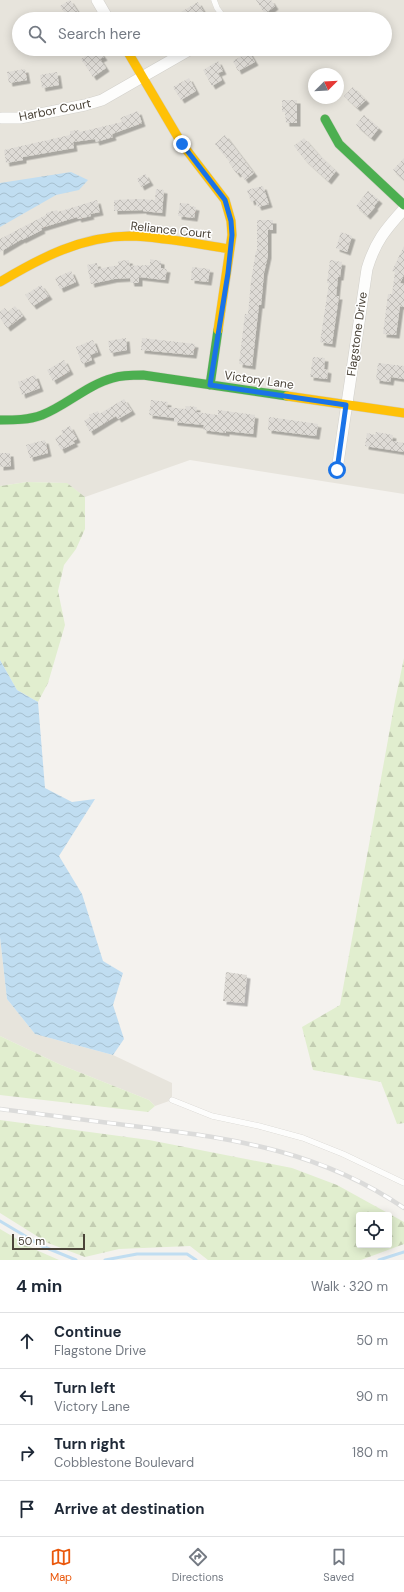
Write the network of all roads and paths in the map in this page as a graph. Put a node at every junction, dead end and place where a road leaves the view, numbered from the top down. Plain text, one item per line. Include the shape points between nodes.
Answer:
1 (97, 0) edge
2 (214, 0) edge
3 (104, 12) edge
4 (220, 12) edge
5 (130, 56) edge
6 (179, 56) edge
7 (143, 77) junction
8 (2, 118) dead end
9 (325, 119) dead end
10 (404, 204) edge
11 (404, 209) edge
12 (230, 249) junction
13 (0, 282) edge
14 (210, 385) junction
15 (346, 405) junction
16 (404, 413) edge
17 (0, 420) edge
18 (337, 470) dead end
19 (172, 1100) dead end
20 (404, 1183) edge

1 - 3 street
2 - 4 lane
5 - 7 street
6 - 7 street, Harbor Court
7 - 8 street, Harbor Court via 91,104 20,118
7 - 12 street via 182,144 225,200 231,221
9 - 10 street via 339,144
11 - 15 street, Flagstone Drive via 379,239 370,256
12 - 13 street, Reliance Court via 136,236 114,237 63,248
12 - 14 street
14 - 15 street, Victory Lane
14 - 17 street, Victory Lane via 143,375 125,375 84,390 52,410 32,418
15 - 16 street, Victory Lane
15 - 18 street, Flagstone Drive
19 - 20 lane via 212,1116 303,1138

